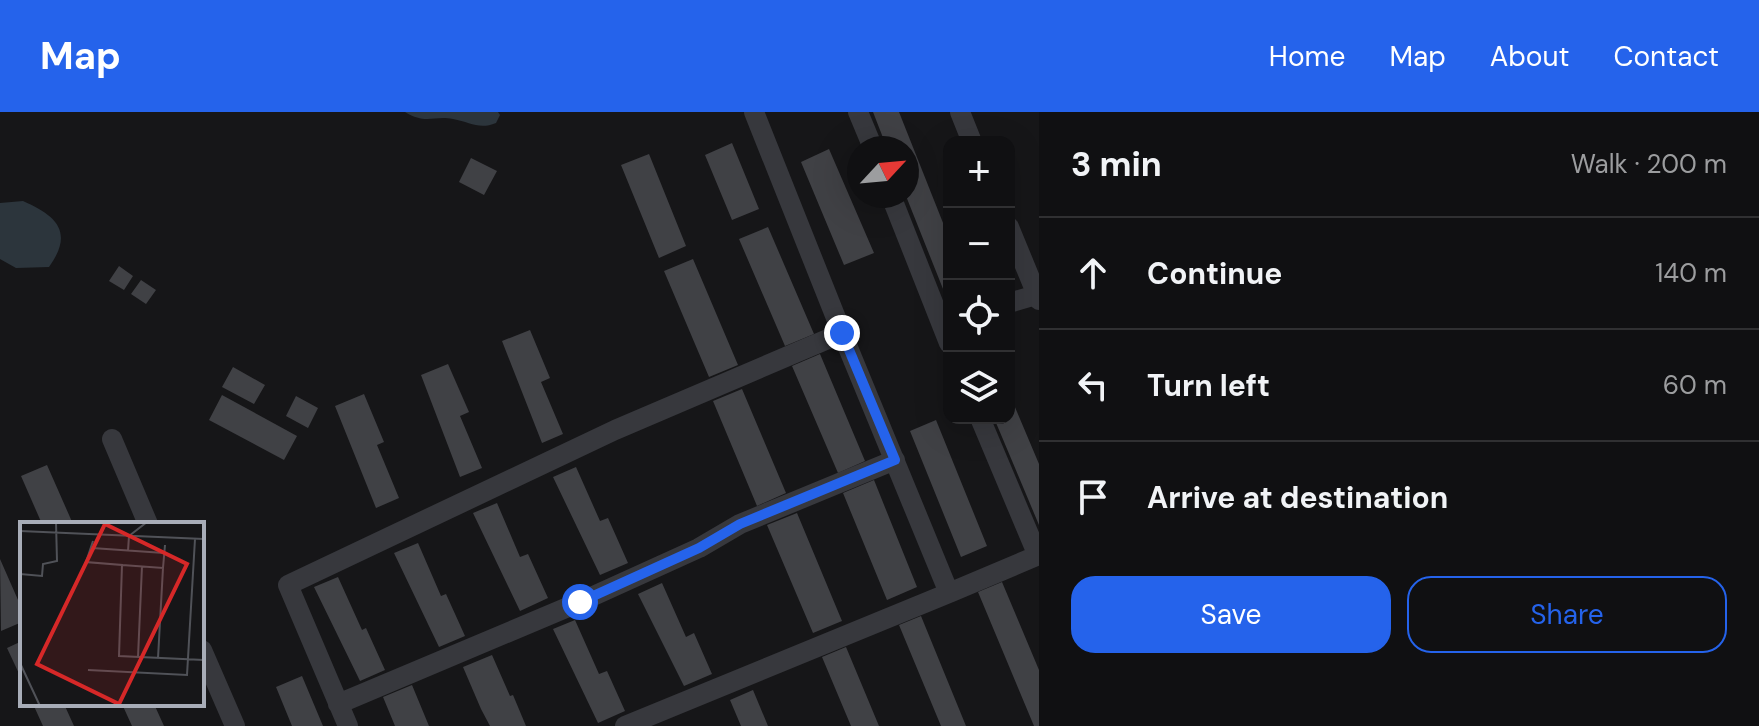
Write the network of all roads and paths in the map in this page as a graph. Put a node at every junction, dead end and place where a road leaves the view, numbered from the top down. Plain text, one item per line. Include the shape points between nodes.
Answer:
1 (754, 112) edge
2 (858, 112) edge
3 (960, 112) edge
4 (868, 136) edge
5 (970, 136) edge
6 (896, 208) edge
7 (1015, 241) edge
8 (1038, 295) edge
9 (1015, 301) edge
10 (943, 325) edge
11 (842, 333) junction
12 (983, 424) edge
13 (112, 439) dead end
14 (895, 460) junction
15 (147, 522) edge
16 (1038, 555) edge
17 (949, 593) junction
18 (204, 655) edge
19 (338, 704) junction
20 (235, 726) edge
21 (348, 726) edge
22 (625, 726) edge

1 - 11 street
2 - 4 street
3 - 5 street
6 - 10 street
7 - 8 street
8 - 9 street
11 - 14 street
11 - 19 street via 615,430 288,585
12 - 16 street
13 - 15 street
14 - 17 street
14 - 19 street
16 - 17 street
17 - 22 street
18 - 20 street
19 - 21 street

